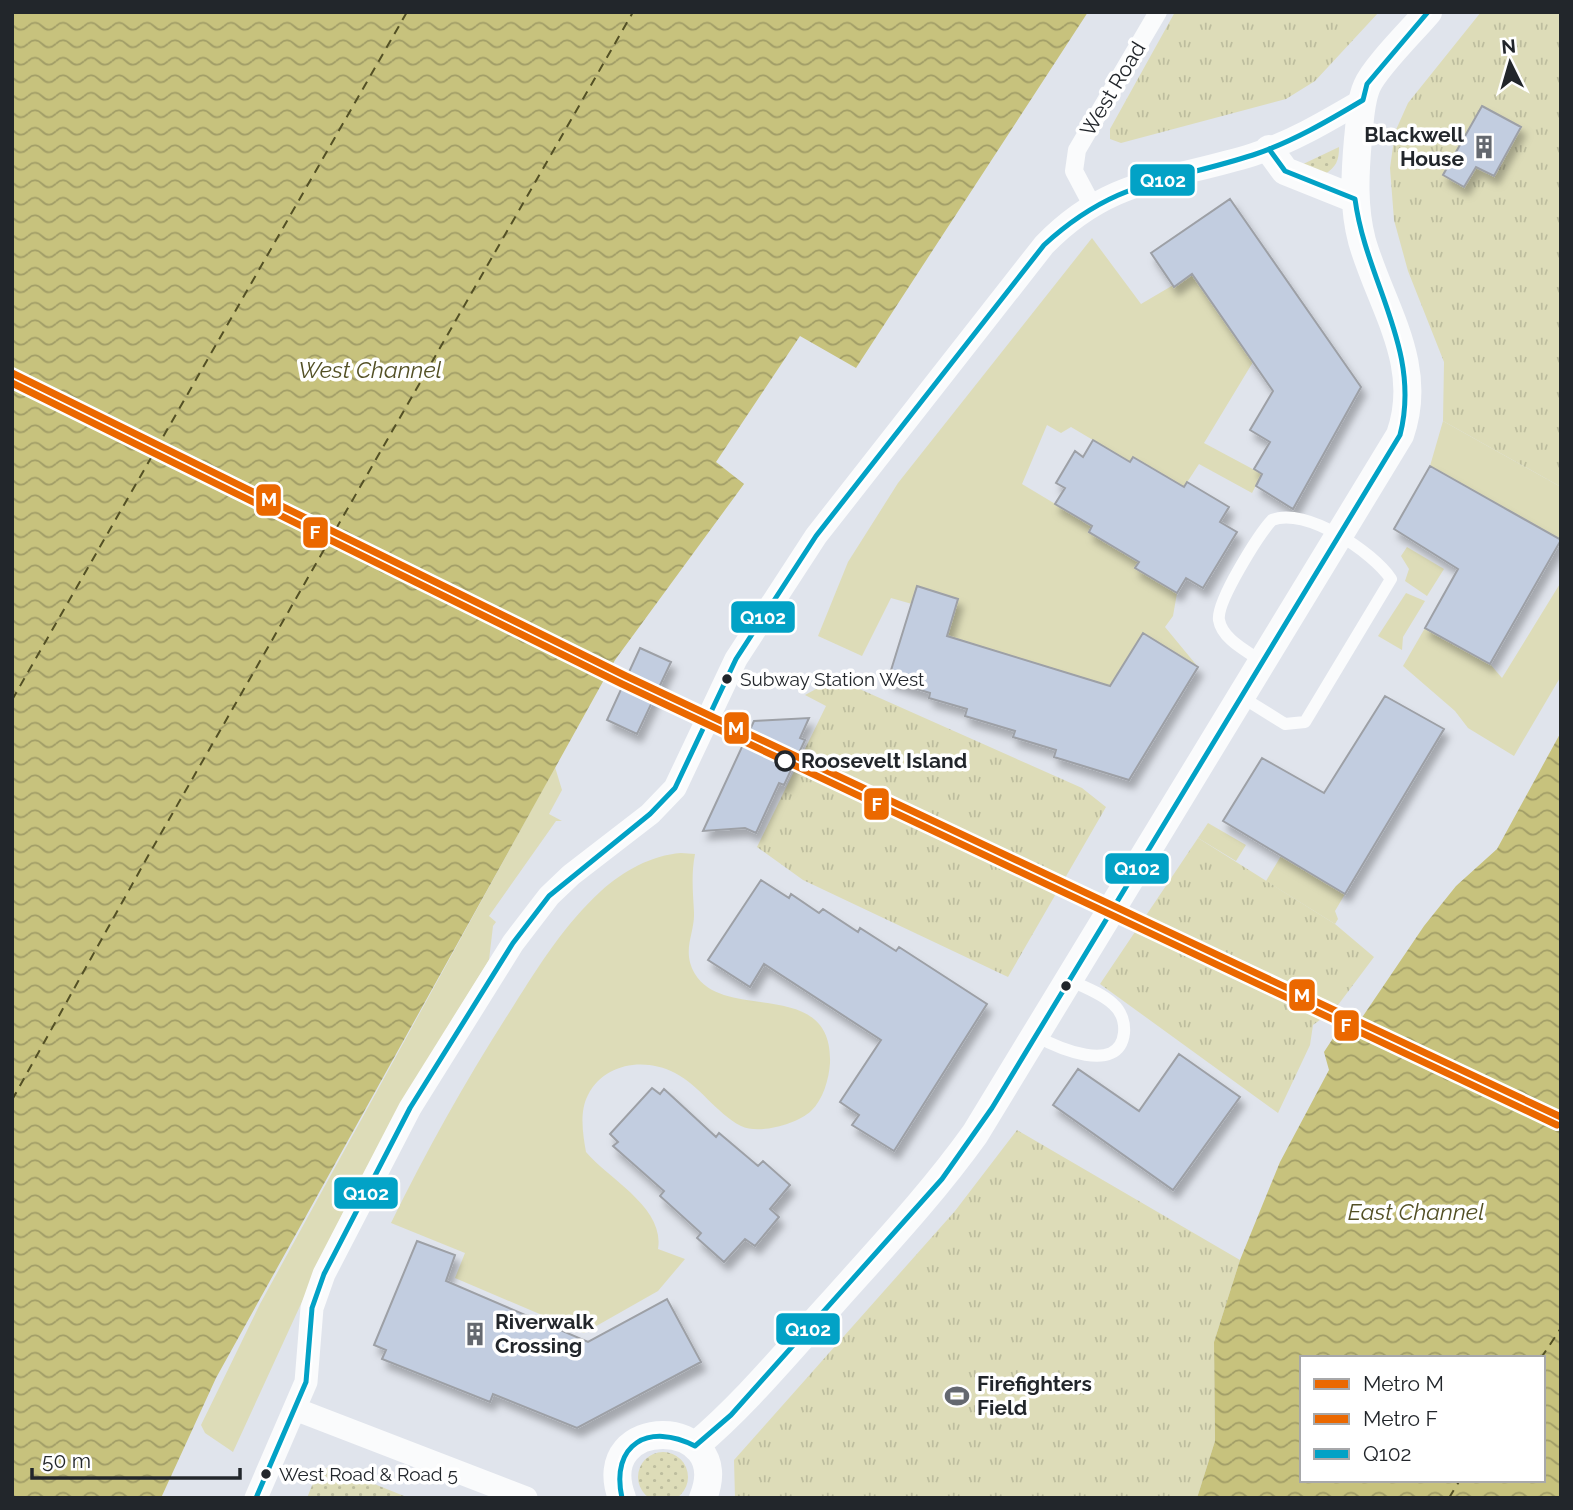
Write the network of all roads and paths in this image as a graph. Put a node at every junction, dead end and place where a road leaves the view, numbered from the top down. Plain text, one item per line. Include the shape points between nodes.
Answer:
1 (1157, 12) edge
2 (1428, 12) edge
3 (1363, 100) junction
4 (1269, 149) junction
5 (1355, 199) junction
6 (1092, 205) junction
7 (1338, 536) junction
8 (1261, 661) junction
9 (1240, 695) junction
10 (1069, 980) junction
11 (1036, 1036) junction
12 (295, 1409) junction
13 (695, 1446) junction
14 (256, 1498) edge
15 (526, 1498) edge
16 (622, 1498) edge
17 (704, 1498) edge

1 - 6 street, West Road via 1077,150 1074,171
2 - 3 street via 1367,84
3 - 4 street
3 - 5 street
4 - 5 street via 1285,171
4 - 6 street via 1125,188
5 - 7 street via 1367,258 1404,351 1408,405 1400,435
6 - 12 street via 1044,245 816,536 736,659 675,788 650,814 570,875 513,943 410,1108 324,1273 312,1308 306,1382
7 - 8 street
7 - 8 lane via 1297,516 1278,517 1265,528 1219,607 1219,619 1233,642
7 - 9 lane via 1382,565 1391,579 1315,708 1305,722 1284,724
8 - 9 street
9 - 10 street
10 - 11 street
10 - 11 lane via 1115,1006 1124,1025 1119,1046 1106,1054 1088,1056 1073,1054
11 - 13 street via 942,1179 731,1415
12 - 14 street
12 - 15 street
13 - 16 street via 673,1434 659,1433 633,1444 619,1468
13 - 17 street via 708,1474

